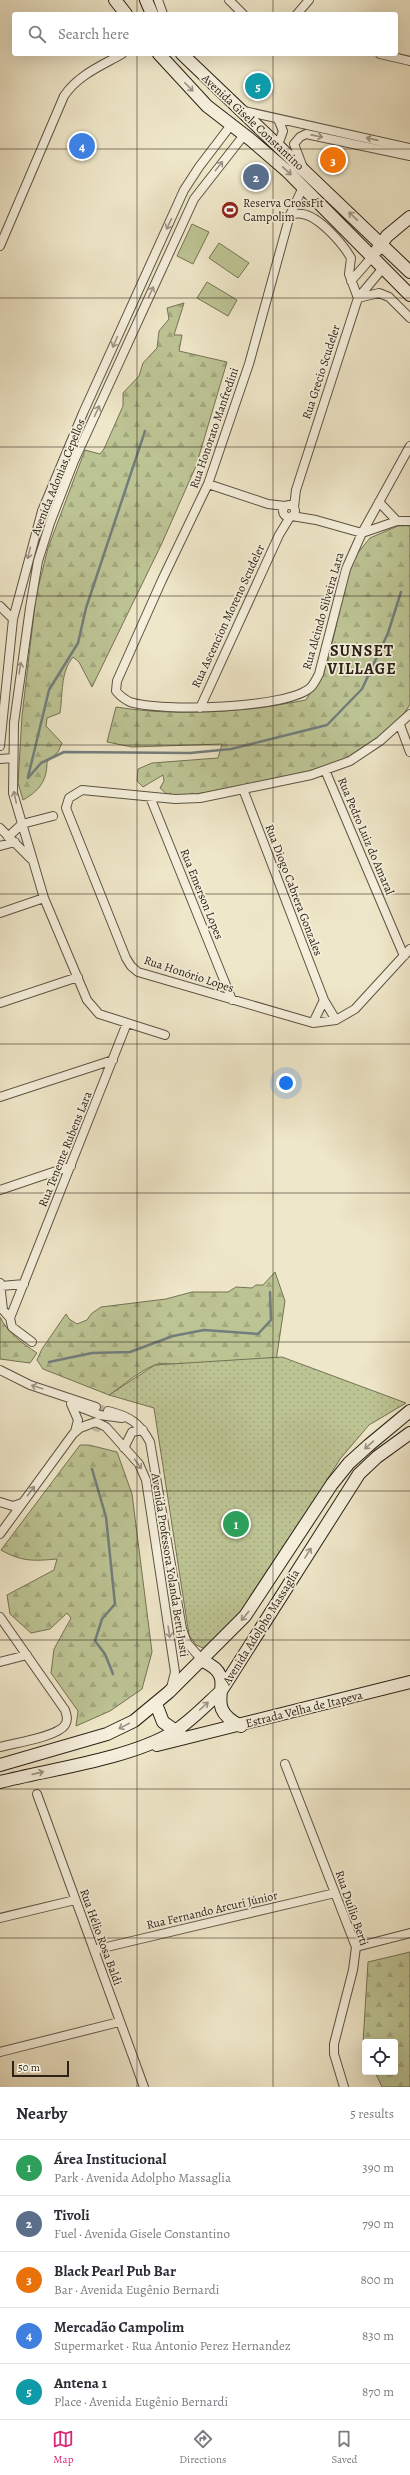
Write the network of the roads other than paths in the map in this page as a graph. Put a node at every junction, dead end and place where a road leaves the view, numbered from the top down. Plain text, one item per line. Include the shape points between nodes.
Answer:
1 (146, 0) edge
2 (158, 0) edge
3 (229, 0) edge
4 (309, 0) edge
5 (117, 1) edge
6 (125, 12) edge
7 (158, 12) edge
8 (160, 12) edge
9 (241, 12) edge
10 (299, 12) edge
11 (118, 56) edge
12 (161, 56) edge
13 (184, 56) edge
14 (389, 56) edge
15 (410, 61) edge
16 (244, 111) junction
17 (278, 119) junction
18 (231, 126) junction
19 (244, 135) junction
20 (218, 142) junction
21 (278, 145) junction
22 (410, 148) edge
23 (230, 151) junction
24 (410, 156) edge
25 (303, 168) junction
26 (193, 176) junction
27 (204, 185) junction
28 (303, 187) junction
29 (290, 215) junction
30 (410, 217) edge
31 (381, 244) junction
32 (0, 246) edge
33 (372, 257) junction
34 (383, 268) junction
35 (410, 272) edge
36 (351, 281) junction
37 (410, 296) edge
38 (358, 298) junction
39 (410, 318) edge
40 (410, 446) edge
41 (208, 484) junction
42 (380, 502) junction
43 (289, 511) junction
44 (410, 521) edge
45 (397, 522) junction
46 (362, 533) junction
47 (0, 606) edge
48 (13, 619) junction
49 (116, 691) joint
50 (200, 708) junction
51 (410, 714) edge
52 (1, 719) edge
53 (14, 723) junction
54 (400, 725) junction
55 (0, 746) edge
56 (410, 752) edge
57 (0, 758) edge
58 (13, 758) junction
59 (325, 770) junction
60 (243, 789) junction
61 (150, 797) junction
62 (53, 816) dead end
63 (22, 824) junction
64 (5, 835) edge
65 (0, 846) edge
66 (33, 862) junction
67 (44, 898) junction
68 (0, 913) edge
69 (407, 952) edge
70 (78, 977) junction
71 (232, 1000) junction
72 (324, 1000) junction
73 (0, 1003) edge
74 (336, 1020) junction
75 (127, 1023) junction
76 (313, 1023) junction
77 (165, 1035) dead end
78 (113, 1060) junction
79 (0, 1097) edge
80 (71, 1166) junction
81 (0, 1190) edge
82 (0, 1284) edge
83 (24, 1284) junction
84 (10, 1318) junction
85 (32, 1342) dead end
86 (0, 1370) edge
87 (51, 1392) junction
88 (70, 1402) junction
89 (96, 1407) tunnel mouth
90 (108, 1411) tunnel mouth
91 (410, 1411) edge
92 (131, 1418) junction
93 (92, 1426) tunnel mouth
94 (82, 1427) junction
95 (387, 1429) junction
96 (103, 1430) tunnel mouth
97 (143, 1430) junction
98 (410, 1433) edge
99 (73, 1434) junction
100 (112, 1435) junction
101 (397, 1442) junction
102 (124, 1448) junction
103 (0, 1502) edge
104 (22, 1503) junction
105 (1, 1531) edge
106 (0, 1617) edge
107 (27, 1655) junction
108 (203, 1661) junction
109 (0, 1662) edge
110 (410, 1682) edge
111 (221, 1691) junction
112 (169, 1692) junction
113 (156, 1704) junction
114 (241, 1726) junction
115 (174, 1731) junction
116 (197, 1736) junction
117 (0, 1747) edge
118 (132, 1750) junction
119 (285, 1764) dead end
120 (0, 1765) edge
121 (0, 1782) edge
122 (37, 1794) dead end
123 (335, 1893) junction
124 (75, 1900) junction
125 (0, 1918) edge
126 (410, 1934) edge
127 (356, 1947) junction
128 (94, 1950) junction
129 (119, 2022) junction
130 (0, 2052) edge
131 (144, 2087) edge
132 (344, 2087) edge

1 - 7 main road
2 - 8 street
3 - 9 street
4 - 10 street
5 - 6 main road
11 - 32 street via 72,84 64,96
12 -> 18 main road, Avenida Gisele Constantino via 207,106
13 - 16 main road, Avenida Gisele Constantino
14 - 15 street
16 - 17 street
16 - 21 main road, Avenida Gisele Constantino
17 - 21 street via 283,131
22 -> 17 street
18 - 19 main road, Avenida Gisele Constantino
18 - 20 street, Avenida Adonias Cepellos
19 - 21 main road via 252,135 274,147
19 - 23 street, Avenida Adonias Cepellos
19 -> 28 main road, Avenida Gisele Constantino
20 - 23 street
20 - 26 street, Avenida Adonias Cepellos
21 - 25 main road, Avenida Gisele Constantino
27 -> 23 street, Avenida Adonias Cepellos
25 -> 24 street via 294,144 300,136 306,134
31 -> 25 main road, Avenida Gisele Constantino
26 - 27 street
26 -> 48 street, Avenida Adonias Cepellos via 170,221 60,466 31,544
53 -> 27 street, Avenida Adonias Cepellos via 38,561 50,523 74,460 194,199
28 - 29 street, Rua Honorato Manfredini
28 - 33 main road, Avenida Gisele Constantino
29 - 36 street via 302,214 310,217 340,241 351,258
29 - 41 street, Rua Honorato Manfredini via 249,364
30 - 31 main road
31 - 33 main road
31 - 35 main road, Avenida Gisele Constantino
33 - 34 main road, Avenida Gisele Constantino
33 - 36 street
34 - 37 main road, Avenida Gisele Constantino
34 - 38 street, Rua Grecio Scudeler
36 - 38 street
38 - 39 street via 379,293 389,297
38 - 43 street, Rua Grecio Scudeler
40 - 42 street, Rua Alcindo Silveira Lara
41 - 43 street
41 - 49 street, Rua Honorato Manfredini via 117,681
42 - 45 street
42 - 46 street, Rua Alcindo Silveira Lara
43 - 46 street
43 - 50 street, Rua Ascencion Moreno Scudeler
44 - 45 street
45 - 46 street
46 - 50 street, Rua Alcindo Silveira Lara via 346,569 319,674 311,687 293,696 269,702
47 - 48 street
48 - 52 street, Avenida Adonias Cepellos
49 - 50 street, Rua Alcindo Silveira Lara via 131,702
51 - 54 street
52 - 53 street
52 - 55 street, Avenida Adonias Cepellos
53 - 58 street, Avenida Adonias Cepellos
54 - 56 street
54 - 59 street via 380,742 350,761
57 - 58 street
63 -> 58 street, Avenida Adonias Cepellos via 13,793
59 - 60 street
59 - 69 street, Rua Pedro Luiz do Amaral
60 - 61 street via 200,798
60 - 72 street, Rua Diogo Cabrera Gonzales
61 - 71 street, Rua Emerson Lopes
61 - 71 street, Rua Honório Lopes via 82,790 69,798 66,808 131,966 138,972
62 - 63 street
63 - 64 street
63 - 66 street, Avenida Adonias Cepellos
64 - 65 street
64 - 66 street
66 - 67 street, Avenida Adonias Cepellos
67 - 68 street
67 - 70 street, Avenida Adonias Cepellos
69 - 74 street via 355,1009
70 - 73 street
70 - 75 street, Avenida Adonias Cepellos via 87,1000 99,1014
71 - 76 street, Rua Honório Lopes
72 - 74 street, Rua Diogo Cabrera Gonzales
72 - 76 street
74 - 76 street, Rua Honório Lopes
75 - 77 street, Avenida Adonias Cepellos
75 - 78 street, Rua Tenente Rubens Lara
78 - 79 street
78 - 80 street, Rua Tenente Rubens Lara
80 - 81 street
80 - 83 street, Rua Tenente Rubens Lara
82 - 83 street
82 - 84 street via 3,1310
83 - 84 street, Rua Tenente Rubens Lara
84 - 85 street via 12,1327
87 -> 86 street
87 - 88 street
87 - 89 street
88 - 92 street via 100,1415
88 - 99 street via 78,1420
90 - 92 street
91 - 95 main road, Avenida Adolpho Massaglia
92 - 97 street, Avenida Professora Yolanda Berti Justi
93 - 94 street
94 - 99 street
94 - 100 street via 99,1422
95 - 101 street
95 -> 108 main road, Avenida Adolpho Massaglia via 345,1468 257,1600
96 - 100 street
97 - 102 street via 132,1432
97 - 108 street, Avenida Professora Yolanda Berti Justi via 150,1442 155,1466 182,1629 187,1643
98 - 101 main road, Avenida Adolpho Massaglia
104 -> 99 street
100 - 102 street, Avenida Professora Yolanda Berti Justi
111 -> 101 main road, Avenida Adolpho Massaglia via 359,1474
102 -> 112 street, Avenida Professora Yolanda Berti Justi via 139,1464 146,1480 175,1672
103 - 104 street via 13,1506
104 - 105 street
106 - 107 street
107 - 109 street
107 - 117 street via 65,1710 65,1725 56,1732
108 - 111 main road via 220,1672
108 - 112 main road, Avenida Adolpho Massaglia
110 - 114 main road, Estrada Velha de Itapeva
111 - 114 main road via 219,1703 224,1715
115 -> 111 main road, Avenida Adolpho Massaglia
112 - 113 main road, Avenida Adolpho Massaglia
113 - 115 main road via 163,1722
113 -> 120 main road, Avenida Adolpho Massaglia via 134,1720 107,1734
114 - 116 main road, Estrada Velha de Itapeva
115 - 116 main road via 187,1736
115 - 118 main road, Avenida Adolpho Massaglia
116 - 118 main road, Estrada Velha de Itapeva
121 -> 118 main road, Avenida Adolpho Massaglia
119 - 123 street, Rua Duílio Berti
122 - 124 street, Rua Hélio Rosa Baldi
123 - 127 street, Rua Duílio Berti
123 - 128 street, Rua Fernando Arcuri Júnior
124 - 125 street
124 - 128 street, Rua Hélio Rosa Baldi
126 - 127 street
127 - 132 street, Rua Duílio Berti via 354,1970 334,2044 334,2054
128 - 129 street, Rua Hélio Rosa Baldi
129 - 130 street
129 - 131 street, Rua Hélio Rosa Baldi

